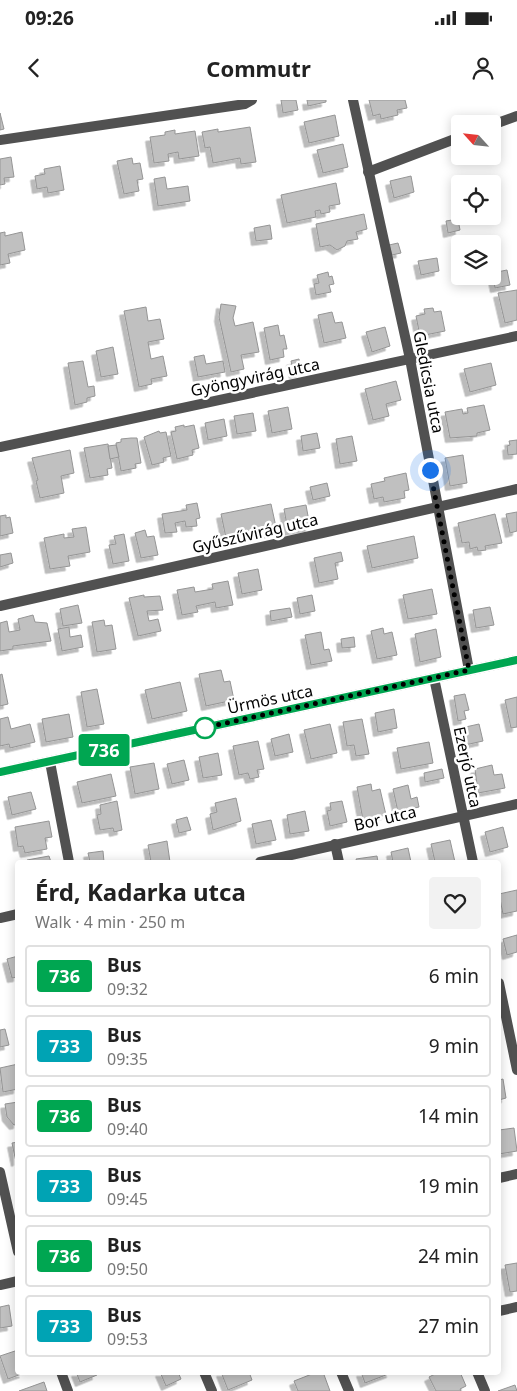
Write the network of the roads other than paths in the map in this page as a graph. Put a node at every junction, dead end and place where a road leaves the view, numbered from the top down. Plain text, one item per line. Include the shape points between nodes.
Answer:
1 (252, 100) edge
2 (353, 100) edge
3 (517, 116) edge
4 (501, 122) edge
5 (0, 140) edge
6 (451, 140) edge
7 (368, 172) junction
8 (517, 336) edge
9 (410, 359) junction
10 (0, 447) edge
11 (517, 489) edge
12 (437, 507) junction
13 (0, 606) edge
14 (517, 660) edge
15 (469, 670) junction
16 (434, 678) junction
17 (50, 762) junction
18 (0, 772) edge
19 (517, 804) edge
20 (463, 815) junction
21 (335, 844) junction
22 (69, 860) edge
23 (268, 860) edge
24 (339, 860) edge
25 (473, 860) edge
26 (15, 915) edge
27 (0, 918) edge
28 (501, 993) edge
29 (517, 1070) edge
30 (0, 1172) edge
31 (517, 1174) edge
32 (501, 1178) edge
33 (15, 1239) edge
34 (15, 1282) edge
35 (0, 1285) edge
36 (517, 1307) edge
37 (501, 1311) edge
38 (62, 1375) edge
39 (205, 1375) edge
40 (343, 1375) edge
41 (478, 1375) edge
42 (68, 1391) edge
43 (212, 1391) edge
44 (349, 1391) edge
45 (485, 1391) edge

1 - 5 street via 245,104
2 - 7 street, Gledicsia utca
3 - 4 street
6 - 7 street
7 - 9 street, Gledicsia utca
8 - 9 street, Gyöngyvirág utca
9 - 10 street, Gyöngyvirág utca
9 - 12 street, Gledicsia utca
11 - 12 street, Gyűszűvirág utca
12 - 13 street, Gyűszűvirág utca
12 - 15 street, Gledicsia utca
14 - 15 street, Ürmös utca
15 - 16 street, Ürmös utca
16 - 17 street, Ürmös utca
16 - 20 street, Ezerjó utca
17 - 18 street, Ürmös utca
17 - 22 street
19 - 20 street, Bor utca
20 - 21 street, Bor utca
20 - 25 street, Ezerjó utca
21 - 23 street, Bor utca
21 - 24 street
26 - 27 street
28 - 29 street
30 - 33 street
31 - 32 street
34 - 35 street
36 - 37 street
38 - 42 street
39 - 43 street
40 - 44 street
41 - 45 street

